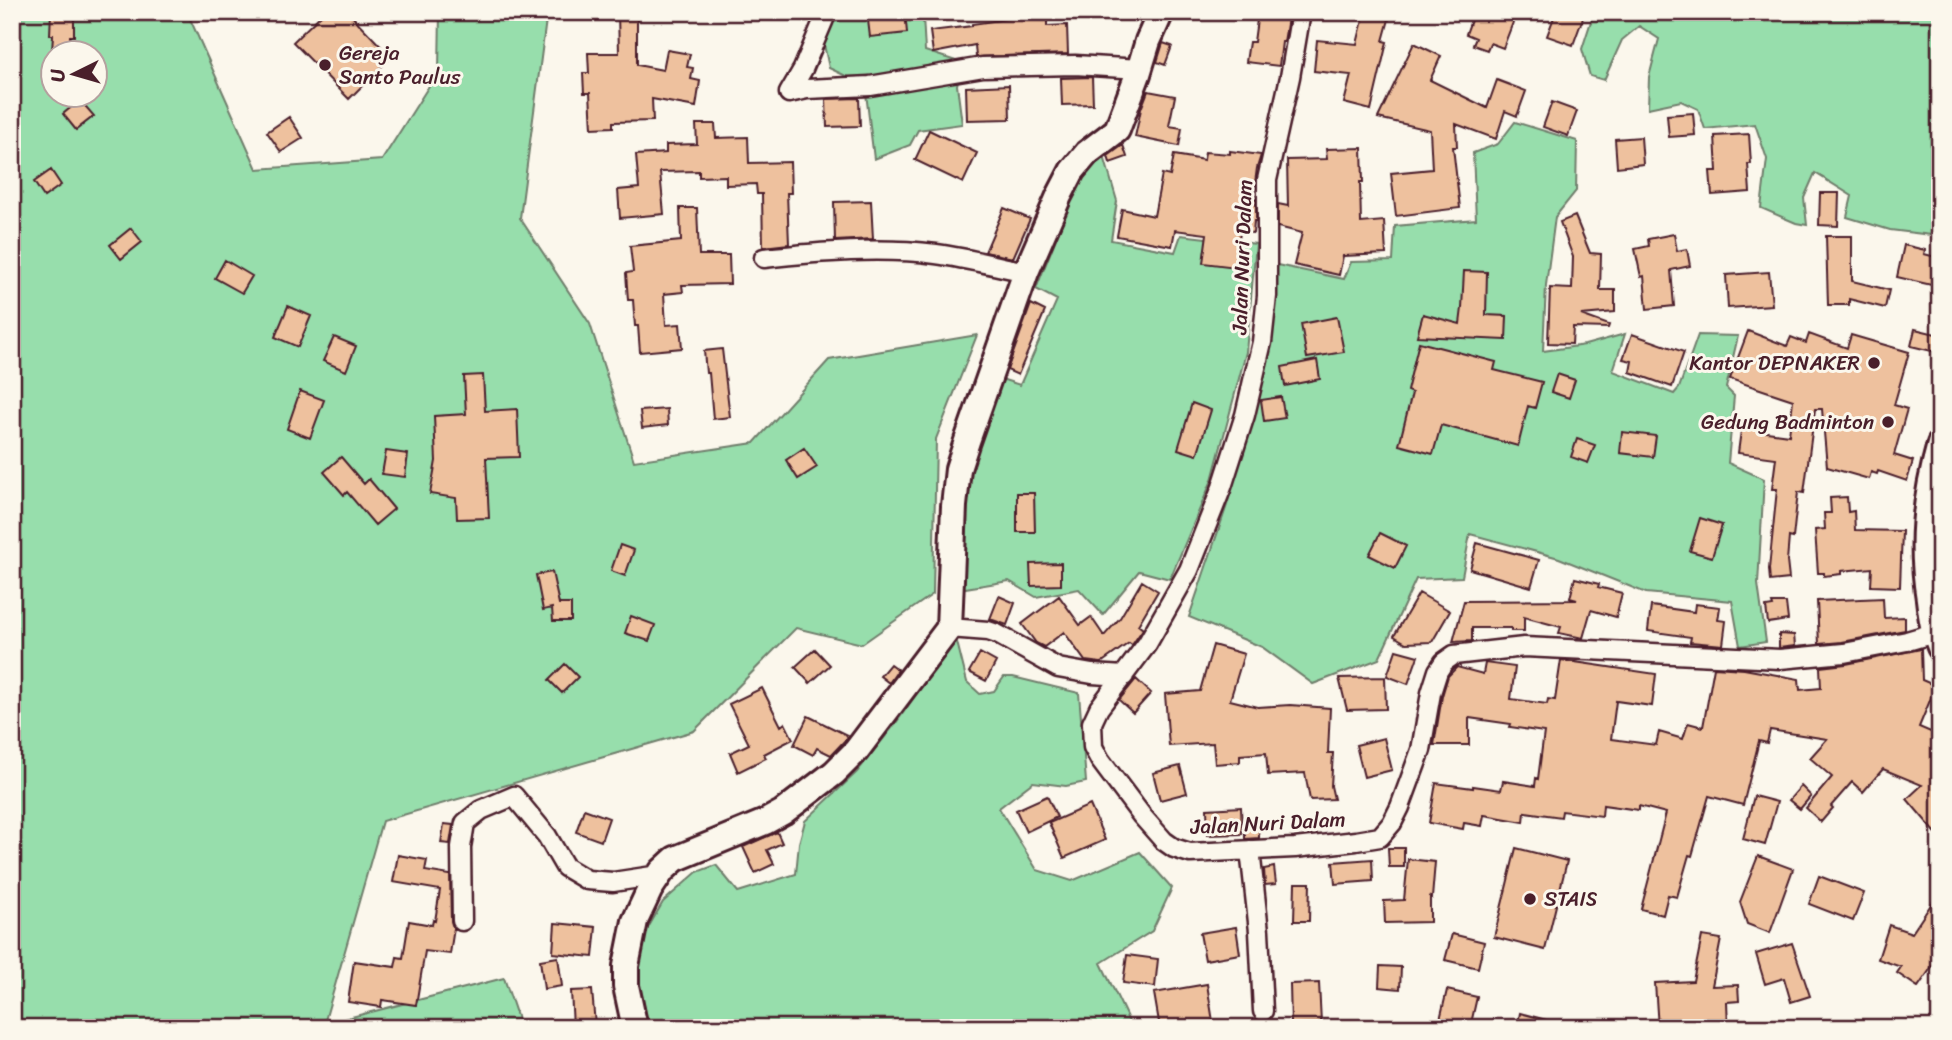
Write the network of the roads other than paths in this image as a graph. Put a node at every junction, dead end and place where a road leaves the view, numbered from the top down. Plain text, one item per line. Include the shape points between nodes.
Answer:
1 (827, 12) edge
2 (1161, 12) edge
3 (1300, 12) edge
4 (1140, 69) junction
5 (764, 258) dead end
6 (1026, 272) junction
7 (1940, 444) edge
8 (949, 628) junction
9 (1937, 640) edge
10 (1124, 676) junction
11 (1250, 850) junction
12 (659, 875) junction
13 (462, 921) dead end
14 (1263, 1011) dead end
15 (635, 1028) edge

1 - 4 street via 789,93 870,86 983,67
2 - 4 main road
3 - 10 street, Jalan Nuri Dalam via 1267,180 1266,308 1245,415 1223,487 1189,570
4 - 6 main road via 1117,130 1072,171
5 - 6 street via 881,251 936,254
6 - 8 main road via 958,469
7 - 9 main road via 1931,476 1923,559
8 - 10 street via 997,634 1058,668
8 - 12 main road via 856,751 834,773 783,812 675,859
9 - 11 street, Jalan Nuri Dalam via 1780,659 1524,647 1454,655 1438,671 1421,750 1400,807 1380,837
10 - 11 street, Jalan Nuri Dalam via 1092,723 1093,747 1100,760 1156,833 1175,848 1190,853
11 - 14 street
12 - 13 street via 613,882 587,880 565,867 514,796 481,810 465,823
12 - 15 main road via 635,921 626,966

